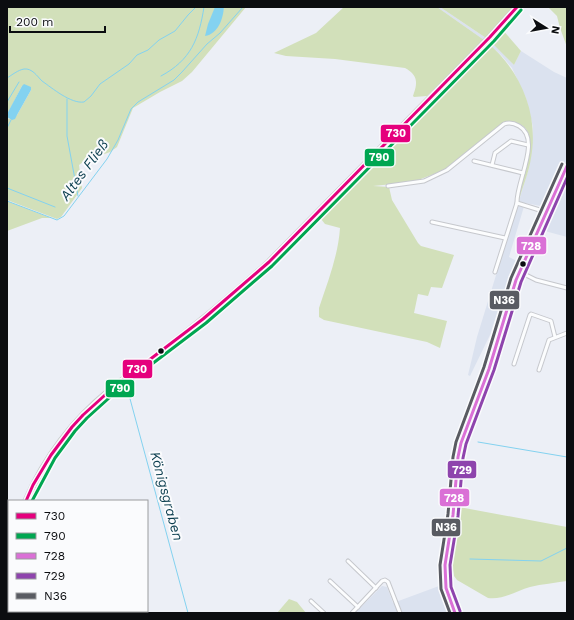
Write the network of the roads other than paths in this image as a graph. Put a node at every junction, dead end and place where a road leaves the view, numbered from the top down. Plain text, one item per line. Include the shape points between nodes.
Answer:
1 (517, 7) edge
2 (528, 146) junction
3 (474, 160) dead end
4 (492, 165) junction
5 (567, 166) edge
6 (523, 173) junction
7 (388, 186) dead end
8 (517, 202) junction
9 (546, 212) junction
10 (432, 222) dead end
11 (505, 238) junction
12 (495, 272) dead end
13 (520, 272) junction
14 (567, 288) edge
15 (567, 333) edge
16 (555, 337) junction
17 (514, 364) dead end
18 (539, 370) dead end
19 (26, 500) edge
20 (348, 561) dead end
21 (330, 581) dead end
22 (376, 588) junction
23 (311, 601) dead end
24 (358, 607) junction
25 (324, 613) edge
26 (352, 613) edge
27 (400, 613) edge
28 (455, 613) edge

1 - 19 main road via 282,250 216,308 109,390 80,419 52,453
2 - 4 street via 511,141 495,153
2 - 6 street
2 - 7 street via 524,130 507,122 448,170 424,181
3 - 4 street
4 - 6 street
5 - 9 main road
6 - 8 street
8 - 9 street
8 - 11 street
9 - 13 main road
10 - 11 street
11 - 12 street
13 - 14 street via 536,280
13 - 28 main road via 460,450 445,565 446,588
15 - 16 street
16 - 17 street via 551,321 531,314
16 - 18 street via 547,342
20 - 22 street
21 - 24 street
22 - 24 street
22 - 27 street via 382,581 388,582
23 - 25 street
24 - 26 street

